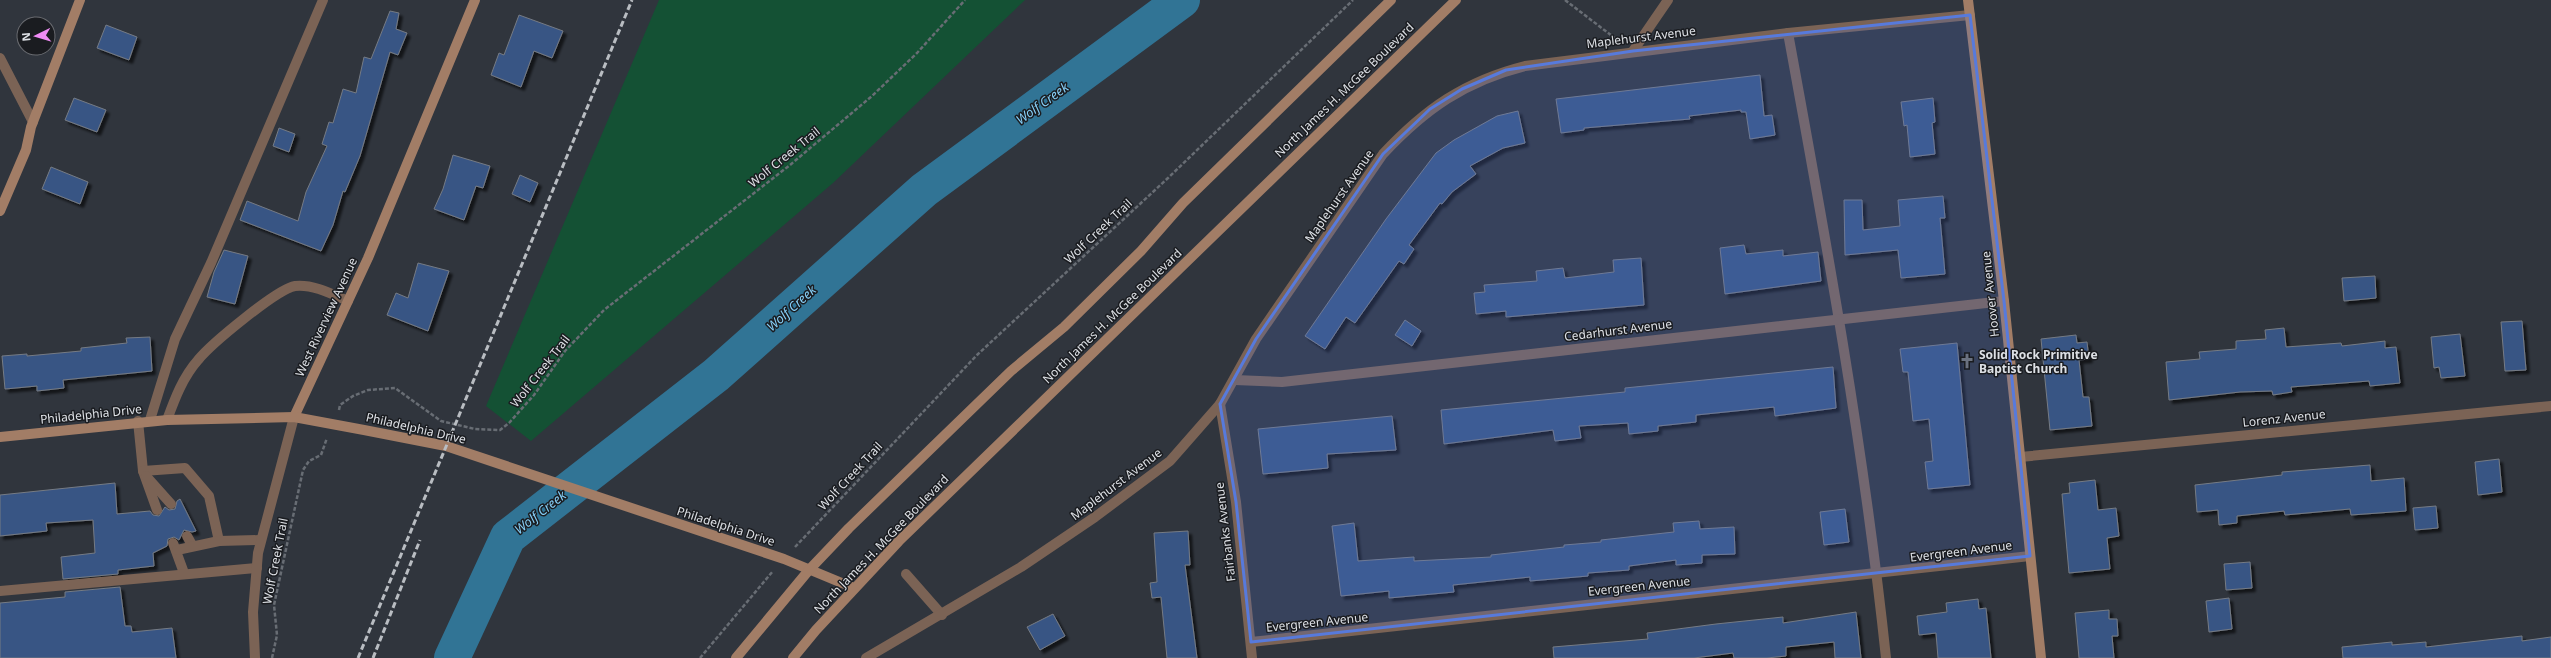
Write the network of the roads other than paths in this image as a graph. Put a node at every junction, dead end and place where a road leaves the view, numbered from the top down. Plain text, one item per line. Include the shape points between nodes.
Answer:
1 (80, 0) edge
2 (323, 0) edge
3 (474, 0) edge
4 (1391, 0) edge
5 (1456, 0) edge
6 (1668, 0) edge
7 (1968, 0) edge
8 (1970, 15) junction
9 (1788, 33) junction
10 (1633, 51) junction
11 (0, 58) edge
12 (33, 122) junction
13 (0, 211) edge
14 (348, 301) junction
15 (2004, 301) junction
16 (1841, 318) junction
17 (1234, 380) junction
18 (1220, 404) junction
19 (2551, 406) edge
20 (294, 417) junction
21 (150, 420) junction
22 (167, 420) junction
23 (138, 421) junction
24 (0, 437) edge
25 (2020, 458) junction
26 (142, 471) junction
27 (171, 504) dead end
28 (157, 510) dead end
29 (186, 536) dead end
30 (261, 540) junction
31 (219, 541) junction
32 (192, 546) junction
33 (2030, 556) junction
34 (257, 568) junction
35 (809, 570) junction
36 (184, 573) junction
37 (1877, 573) junction
38 (906, 574) dead end
39 (854, 588) junction
40 (0, 592) edge
41 (942, 615) junction
42 (1251, 642) junction
43 (255, 658) edge
44 (736, 658) edge
45 (793, 658) edge
46 (866, 658) edge
47 (1252, 658) edge
48 (1886, 658) edge
49 (2040, 658) edge

1 - 12 main road
2 - 21 street via 212,263 175,339
3 - 14 main road, West Riverview Avenue
4 - 35 main road via 1183,203 1141,251 1064,327 1011,371
5 - 39 main road, North James H. McGee Boulevard via 904,536
6 - 10 street
7 - 8 main road, Hoover Avenue
8 - 9 street, Maplehurst Avenue
8 - 15 main road, Hoover Avenue
9 - 10 street, Maplehurst Avenue
9 - 16 street
10 - 17 street, Maplehurst Avenue via 1506,70 1462,89 1430,109 1407,128 1383,154 1256,339
11 - 12 street
12 - 13 main road via 26,150
14 - 20 main road, West Riverview Avenue
14 - 22 street via 310,287 296,286 284,289 198,359 176,396
15 - 16 street, Cedarhurst Avenue
15 - 25 main road, Hoover Avenue
16 - 17 street, Cedarhurst Avenue via 1282,382
16 - 37 street
17 - 18 street, Maplehurst Avenue
18 - 41 street, Maplehurst Avenue via 1170,462 1021,567
18 - 42 street, Fairbanks Avenue via 1236,502
19 - 25 street, Lorenz Avenue
20 - 22 main road, Philadelphia Drive
20 - 30 street, West Riverview Avenue
20 - 35 main road, Philadelphia Drive via 446,446 784,559
21 - 22 main road, Philadelphia Drive
21 - 23 main road, Philadelphia Drive
23 - 24 main road, Philadelphia Drive
23 - 26 street
25 - 33 main road, Hoover Avenue
26 - 27 street
26 - 28 street
26 - 31 street via 185,468 209,496
29 - 32 street
30 - 31 street
30 - 34 street, West Riverview Avenue
31 - 32 street
32 - 36 street via 175,546
33 - 37 street, Evergreen Avenue
33 - 49 main road, Hoover Avenue
34 - 36 street
34 - 43 street, West Riverview Avenue via 253,612
35 - 39 main road, Philadelphia Drive
35 - 44 main road
36 - 40 street
37 - 42 street, Evergreen Avenue
37 - 48 street
38 - 41 street
39 - 45 main road, North James H. McGee Boulevard
41 - 46 street, Maplehurst Avenue
42 - 47 street, Fairbanks Avenue

